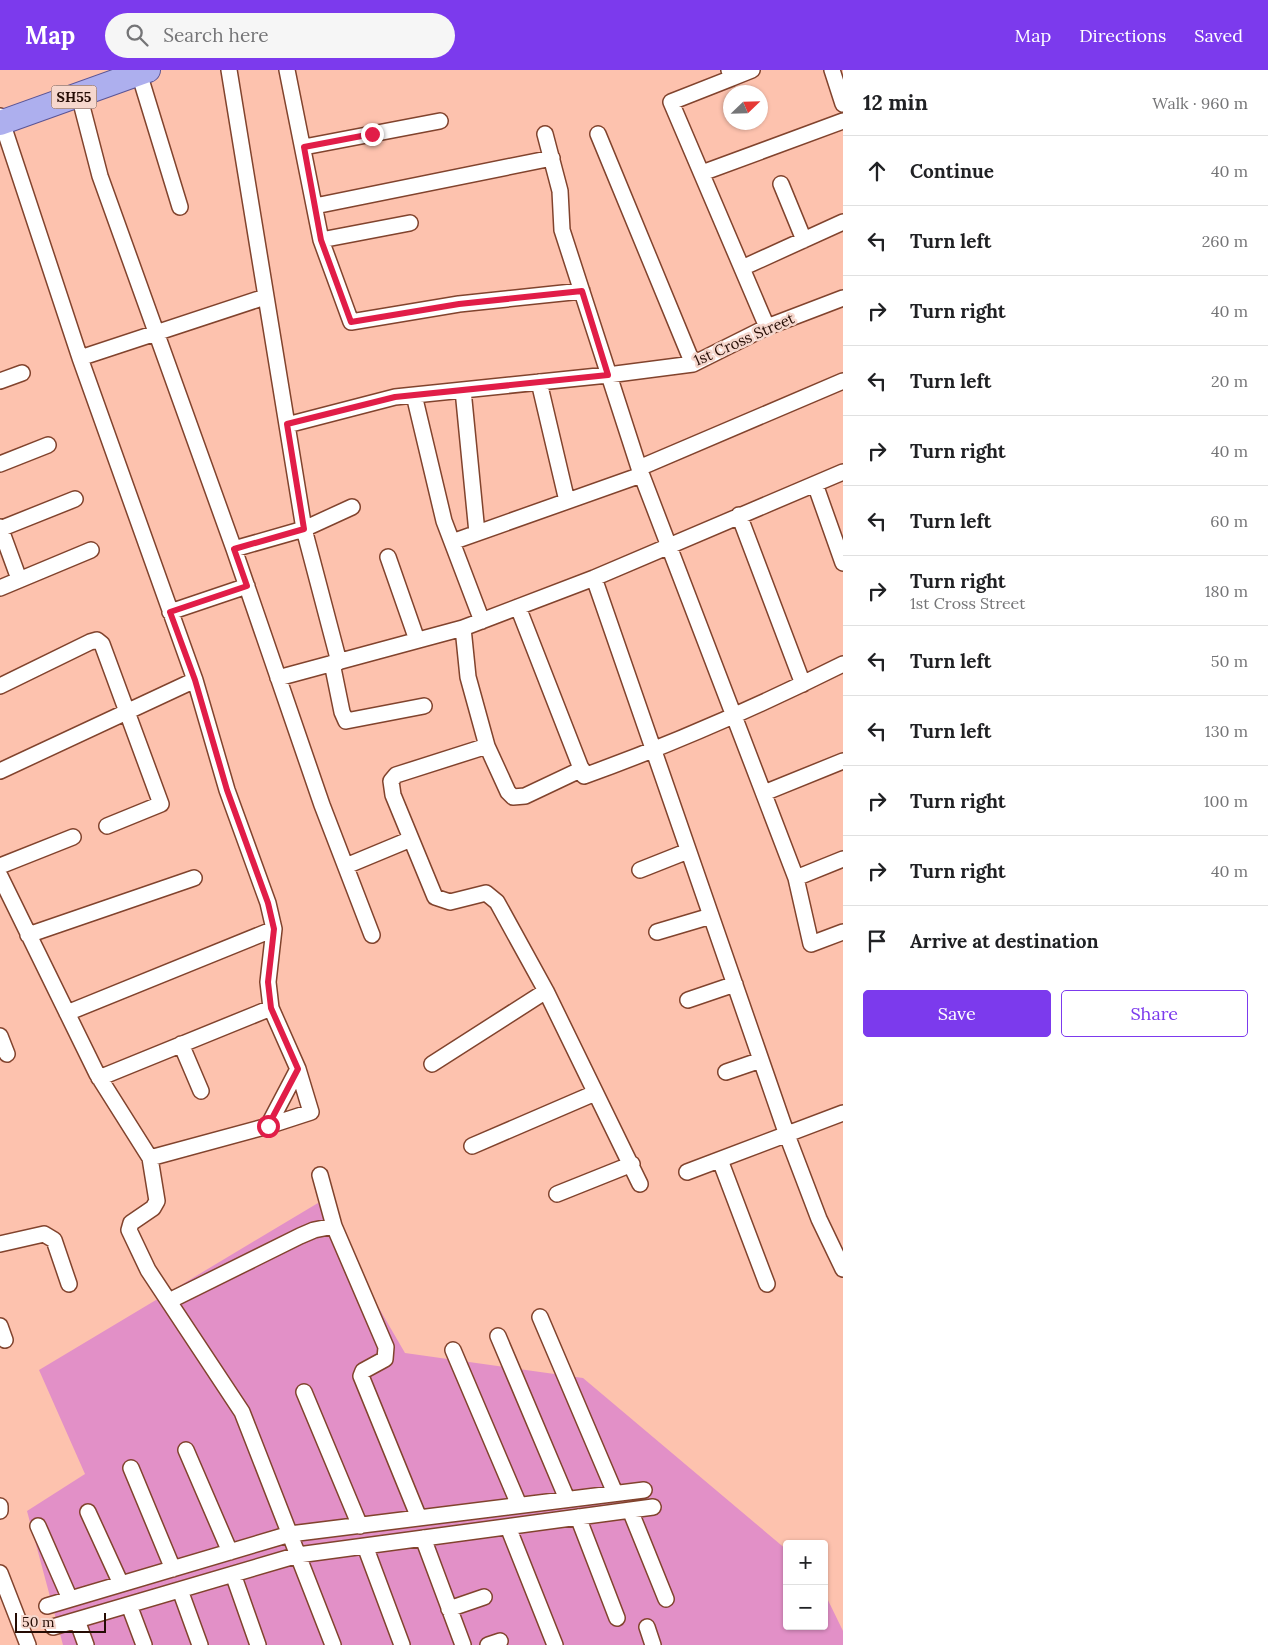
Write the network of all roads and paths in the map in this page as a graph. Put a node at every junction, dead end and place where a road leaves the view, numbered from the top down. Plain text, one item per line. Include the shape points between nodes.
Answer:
1 (104, 70) edge
2 (229, 70) edge
3 (287, 70) edge
4 (752, 70) edge
5 (832, 70) edge
6 (144, 72) edge
7 (731, 74) edge
8 (79, 95) junction
9 (843, 104) edge
10 (1, 117) edge
11 (440, 121) dead end
12 (843, 121) edge
13 (545, 134) dead end
14 (598, 134) dead end
15 (304, 147) junction
16 (552, 158) junction
17 (702, 173) junction
18 (781, 184) dead end
19 (315, 206) junction
20 (180, 207) dead end
21 (843, 222) edge
22 (410, 223) dead end
23 (321, 240) junction
24 (804, 240) junction
25 (742, 268) junction
26 (582, 291) junction
27 (265, 297) junction
28 (843, 298) edge
29 (767, 327) junction
30 (156, 333) junction
31 (80, 358) junction
32 (693, 364) junction
33 (22, 373) dead end
34 (608, 375) junction
35 (0, 381) edge
36 (843, 381) edge
37 (539, 382) junction
38 (462, 390) junction
39 (414, 395) junction
40 (287, 424) junction
41 (48, 445) dead end
42 (0, 464) edge
43 (640, 471) junction
44 (843, 472) edge
45 (815, 484) junction
46 (75, 499) dead end
47 (567, 501) junction
48 (352, 506) dead end
49 (739, 515) junction
50 (0, 528) edge
51 (304, 529) junction
52 (477, 533) junction
53 (452, 542) junction
54 (670, 545) junction
55 (234, 549) junction
56 (91, 550) dead end
57 (388, 557) dead end
58 (843, 563) edge
59 (594, 578) junction
60 (19, 580) junction
61 (247, 586) junction
62 (0, 588) edge
63 (518, 607) junction
64 (170, 612) junction
65 (482, 621) junction
66 (463, 628) junction
67 (417, 640) junction
68 (336, 663) junction
69 (843, 664) edge
70 (278, 678) junction
71 (195, 680) junction
72 (803, 684) junction
73 (0, 686) edge
74 (424, 706) dead end
75 (125, 712) junction
76 (734, 716) junction
77 (487, 746) junction
78 (654, 751) junction
79 (843, 761) edge
80 (582, 769) junction
81 (0, 771) edge
82 (764, 793) junction
83 (107, 826) dead end
84 (73, 837) dead end
85 (411, 839) junction
86 (688, 851) junction
87 (843, 858) edge
88 (0, 866) edge
89 (346, 866) junction
90 (640, 870) dead end
91 (0, 876) edge
92 (194, 878) dead end
93 (796, 878) junction
94 (711, 916) junction
95 (274, 929) junction
96 (657, 932) dead end
97 (843, 932) edge
98 (28, 934) junction
99 (372, 936) dead end
100 (734, 984) junction
101 (546, 991) junction
102 (688, 1000) dead end
103 (271, 1008) junction
104 (67, 1013) junction
105 (0, 1036) edge
106 (181, 1044) junction
107 (7, 1054) dead end
108 (761, 1060) junction
109 (432, 1064) dead end
110 (298, 1069) junction
111 (726, 1072) dead end
112 (99, 1078) junction
113 (202, 1091) dead end
114 (595, 1093) junction
115 (843, 1113) edge
116 (268, 1126) junction
117 (787, 1135) junction
118 (472, 1146) dead end
119 (150, 1158) junction
120 (720, 1160) junction
121 (632, 1164) junction
122 (687, 1172) dead end
123 (320, 1175) dead end
124 (640, 1184) dead end
125 (557, 1194) dead end
126 (334, 1226) junction
127 (0, 1244) edge
128 (843, 1269) edge
129 (69, 1284) dead end
130 (767, 1284) dead end
131 (169, 1301) junction
132 (540, 1317) dead end
133 (498, 1336) dead end
134 (453, 1350) dead end
135 (304, 1392) dead end
136 (186, 1450) dead end
137 (131, 1468) dead end
138 (644, 1490) dead end
139 (615, 1493) junction
140 (568, 1499) junction
141 (519, 1505) junction
142 (0, 1506) edge
143 (653, 1507) dead end
144 (630, 1510) junction
145 (0, 1511) edge
146 (88, 1512) dead end
147 (578, 1517) junction
148 (419, 1518) junction
149 (396, 1521) junction
150 (38, 1526) dead end
151 (360, 1526) junction
152 (508, 1527) junction
153 (290, 1534) junction
154 (423, 1538) junction
155 (405, 1541) junction
156 (365, 1546) junction
157 (230, 1552) junction
158 (298, 1555) junction
159 (173, 1569) junction
160 (0, 1573) edge
161 (233, 1574) junction
162 (121, 1584) junction
163 (180, 1590) junction
164 (484, 1597) dead end
165 (70, 1599) junction
166 (666, 1599) dead end
167 (129, 1605) junction
168 (47, 1606) dead end
169 (449, 1609) junction
170 (617, 1618) dead end
171 (77, 1620) junction
172 (53, 1627) dead end
173 (647, 1627) dead end
174 (28, 1645) edge
175 (86, 1645) edge
176 (144, 1645) edge
177 (200, 1645) edge
178 (258, 1645) edge
179 (333, 1645) edge
180 (402, 1645) edge
181 (463, 1645) edge
182 (555, 1645) edge
183 (653, 1645) edge

1 - 10 main road, SH55
2 - 27 street
3 - 15 street
4 - 7 street
5 - 9 street
6 - 8 main road, SH55
6 - 20 street
7 - 17 street via 671,102
8 - 10 main road, SH55
8 - 30 street via 100,176
10 - 31 street
11 - 15 street
12 - 17 street
13 - 16 street
14 - 32 street
15 - 19 street
16 - 19 street
16 - 26 street via 560,191 562,230
17 - 25 street
18 - 24 street
19 - 23 street
21 - 24 street
22 - 23 street
23 - 26 street via 351,322 459,304
24 - 25 street
25 - 29 street
26 - 34 street
27 - 30 street
27 - 40 street
28 - 29 street, 1st Cross Street
29 - 32 street, 1st Cross Street
30 - 31 street
30 - 55 street
31 - 64 street
32 - 34 street, 1st Cross Street
33 - 35 street
34 - 37 street, 1st Cross Street
34 - 43 street
36 - 43 street
37 - 38 street, 1st Cross Street
37 - 47 street
38 - 39 street, 1st Cross Street
38 - 52 street
39 - 40 street, 1st Cross Street
39 - 53 street
40 - 51 street
41 - 42 street
43 - 47 street
43 - 54 street
44 - 45 street
45 - 49 street
45 - 58 street
46 - 50 street
47 - 52 street
48 - 51 street
49 - 54 street
49 - 72 street
50 - 60 street
51 - 55 street
51 - 68 street
52 - 53 street
53 - 65 street
54 - 59 street
54 - 76 street
55 - 61 street
56 - 60 street
57 - 67 street
59 - 63 street
59 - 78 street
60 - 62 street
61 - 64 street
61 - 70 street
63 - 65 street
63 - 80 street
64 - 71 street
65 - 66 street
66 - 67 street
66 - 77 street via 468,677
67 - 68 street
68 - 70 street
68 - 74 street via 346,721
69 - 72 street
70 - 89 street
71 - 75 street
71 - 95 street via 227,790 268,903
72 - 76 street
73 - 75 street via 97,640 106,650
75 - 81 street
75 - 83 street via 160,804
76 - 78 street
76 - 82 street
77 - 80 street via 508,792 514,797 525,796
77 - 85 street via 396,774 391,781 393,795
78 - 80 street via 584,776
78 - 86 street
79 - 82 street
82 - 93 street
84 - 88 street
85 - 89 street
85 - 101 street via 435,897 457,901 481,893 491,895
86 - 90 street
86 - 94 street
87 - 93 street
89 - 99 street
91 - 98 street
92 - 98 street
93 - 97 street via 812,944
94 - 96 street
94 - 100 street
95 - 103 street via 268,982
95 - 104 street
98 - 104 street
100 - 102 street
100 - 108 street
101 - 109 street
101 - 114 street
103 - 106 street
103 - 110 street
104 - 112 street
105 - 107 street
106 - 112 street
106 - 113 street
108 - 111 street
108 - 117 street
110 - 116 street
110 - 116 street via 311,1112
112 - 119 street
114 - 118 street
114 - 121 street
115 - 117 street
116 - 119 street
117 - 120 street
117 - 128 street via 819,1219
119 - 131 street via 157,1201 153,1208 131,1223 129,1230 148,1270
120 - 122 street
120 - 130 street
121 - 124 street
121 - 125 street
123 - 126 street
126 - 131 street via 300,1236 214,1286
126 - 148 street via 386,1347 385,1359 363,1371 361,1376
127 - 129 street via 44,1234 49,1236 54,1240
131 - 153 street via 242,1412
132 - 139 street
133 - 140 street
134 - 141 street
135 - 151 street
136 - 157 street
137 - 159 street
138 - 139 street
139 - 140 street
140 - 141 street
141 - 148 street
142 - 145 street
143 - 144 street
144 - 147 street
144 - 166 street
146 - 162 street
147 - 152 street
147 - 170 street
148 - 149 street
149 - 151 street
149 - 155 street
150 - 165 street
151 - 153 street
152 - 154 street
152 - 182 street
153 - 157 street
153 - 158 street
154 - 155 street
154 - 169 street
155 - 156 street
156 - 158 street
156 - 180 street
157 - 159 street
158 - 161 street
158 - 179 street
159 - 162 street
160 - 174 street
161 - 163 street
161 - 178 street
162 - 165 street
163 - 167 street
163 - 177 street
164 - 169 street
165 - 168 street
167 - 171 street
167 - 176 street
169 - 181 street
171 - 172 street
171 - 175 street
173 - 183 street

